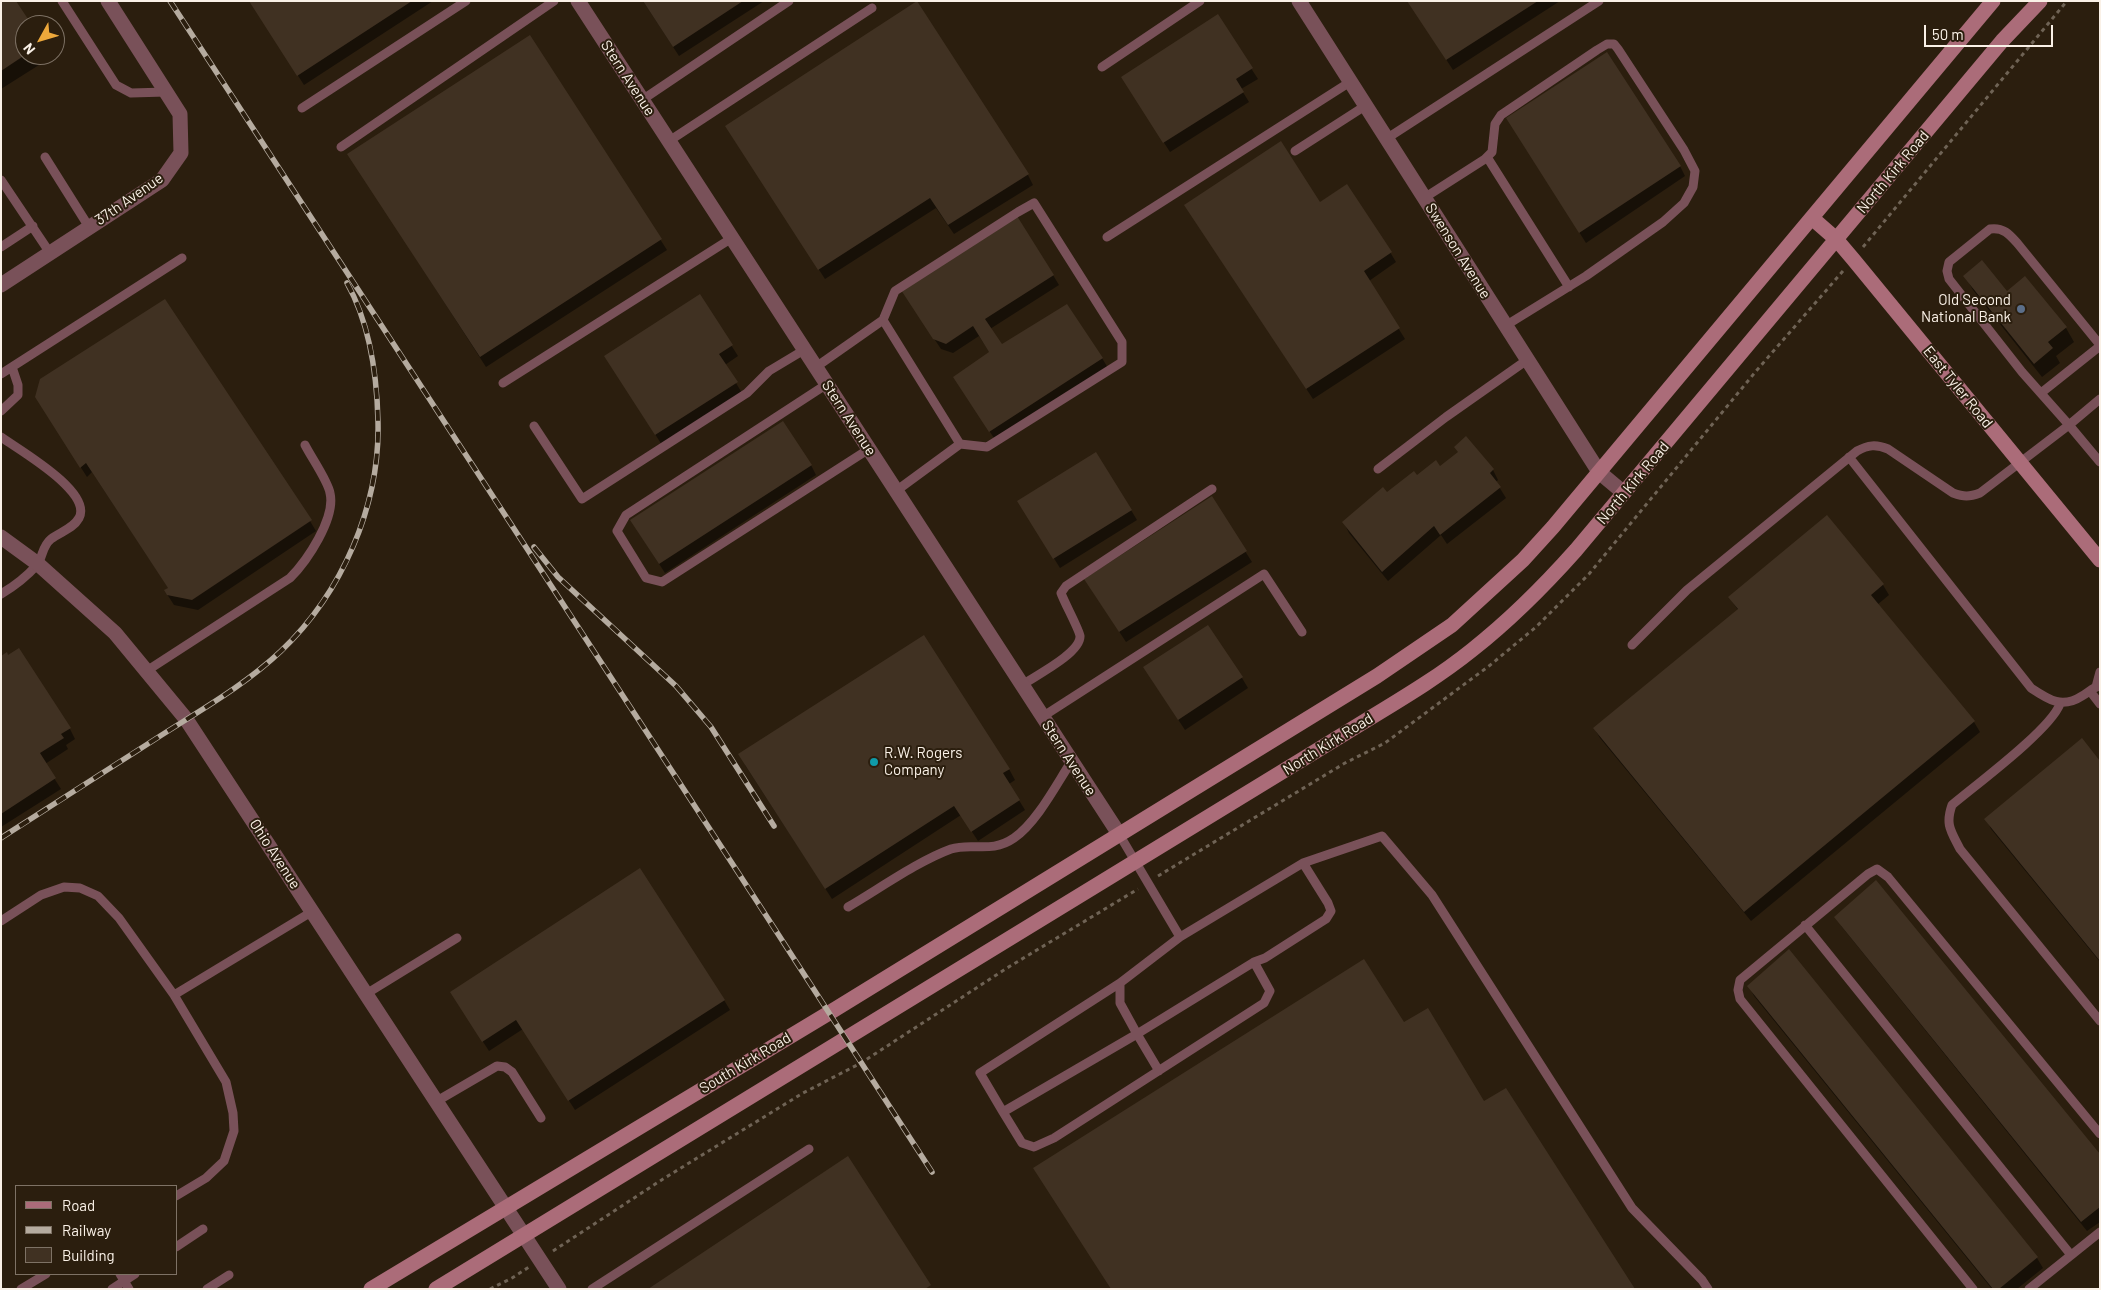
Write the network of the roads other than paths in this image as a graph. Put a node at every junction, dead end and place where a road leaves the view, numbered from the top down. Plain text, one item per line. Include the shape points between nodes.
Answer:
1 (62, 1) edge
2 (108, 1) edge
3 (466, 1) edge
4 (554, 1) edge
5 (578, 1) edge
6 (790, 1) edge
7 (1200, 1) edge
8 (1299, 1) edge
9 (1599, 1) edge
10 (1993, 1) edge
11 (2040, 1) edge
12 (872, 8) dead end
13 (1102, 67) dead end
14 (1350, 82) junction
15 (166, 92) junction
16 (642, 100) junction
17 (1365, 106) junction
18 (302, 108) dead end
19 (1386, 139) junction
20 (669, 141) junction
21 (341, 146) dead end
22 (1295, 150) dead end
23 (1487, 157) junction
24 (45, 158) dead end
25 (1, 180) edge
26 (1424, 198) junction
27 (1812, 218) junction
28 (33, 226) junction
29 (89, 227) junction
30 (1107, 237) dead end
31 (732, 238) junction
32 (1836, 239) junction
33 (1, 246) edge
34 (50, 253) junction
35 (182, 258) dead end
36 (1, 285) edge
37 (1569, 287) junction
38 (883, 320) junction
39 (1505, 326) junction
40 (2100, 346) edge
41 (804, 350) junction
42 (1527, 360) junction
43 (12, 367) junction
44 (816, 367) junction
45 (1, 374) edge
46 (504, 383) dead end
47 (827, 384) junction
48 (2041, 393) junction
49 (2100, 399) edge
50 (1, 411) edge
51 (2070, 425) junction
52 (534, 426) dead end
53 (1, 437) edge
54 (960, 444) junction
55 (305, 445) dead end
56 (869, 449) junction
57 (1849, 457) junction
58 (2020, 462) junction
59 (2100, 462) edge
60 (1378, 469) dead end
61 (1599, 472) junction
62 (1212, 489) dead end
63 (896, 492) junction
64 (1624, 493) junction
65 (1, 537) edge
66 (2100, 560) edge
67 (38, 564) junction
68 (1, 594) edge
69 (1302, 632) dead end
70 (1632, 645) dead end
71 (148, 670) junction
72 (2100, 672) edge
73 (1022, 685) junction
74 (2095, 688) edge
75 (2060, 704) junction
76 (2100, 704) edge
77 (1042, 717) junction
78 (1071, 762) junction
79 (1119, 834) junction
80 (1135, 862) junction
81 (1302, 864) junction
82 (848, 908) dead end
83 (313, 912) junction
84 (1, 921) edge
85 (1805, 925) junction
86 (1180, 937) junction
87 (457, 938) dead end
88 (1254, 962) junction
89 (1120, 983) junction
90 (366, 994) junction
91 (174, 995) junction
92 (2100, 1021) edge
93 (1137, 1034) junction
94 (1159, 1071) junction
95 (437, 1101) junction
96 (1003, 1112) junction
97 (541, 1118) dead end
98 (2100, 1134) edge
99 (808, 1149) dead end
100 (178, 1195) edge
101 (506, 1207) junction
102 (203, 1229) dead end
103 (2100, 1232) edge
104 (523, 1236) junction
105 (178, 1246) edge
106 (2071, 1255) junction
107 (229, 1274) dead end
108 (44, 1275) edge
109 (124, 1281) edge
110 (21, 1289) edge
111 (112, 1289) edge
112 (207, 1289) edge
113 (371, 1289) edge
114 (436, 1289) edge
115 (559, 1289) edge
116 (592, 1289) edge
117 (1708, 1289) edge
118 (1973, 1289) edge
119 (2029, 1289) edge

1 - 15 lane via 116,84 131,93
2 - 15 street, 37th Avenue
3 - 18 lane
4 - 21 lane
5 - 16 street, Stern Avenue
6 - 16 lane
7 - 13 lane
8 - 14 street, Swenson Avenue
9 - 19 lane
10 - 27 main road
11 - 32 main road, North Kirk Road via 2002,40
12 - 20 lane
14 - 17 street, Swenson Avenue
14 - 30 lane
15 - 29 street, 37th Avenue via 180,114 181,153 162,180
16 - 20 street, Stern Avenue
17 - 19 street, Swenson Avenue
17 - 22 lane
19 - 26 street, Swenson Avenue
20 - 31 street, Stern Avenue
23 - 26 lane
23 - 37 lane
23 - 37 lane via 1492,152 1495,124 1501,114 1610,43 1618,49 1684,150 1694,170 1693,187 1684,203
24 - 29 lane
25 - 28 lane
26 - 39 street, Swenson Avenue
27 - 32 main road, East Tyler Road
27 - 61 main road
28 - 33 lane
28 - 34 lane
29 - 34 street, 37th Avenue
31 - 41 street, Stern Avenue
31 - 46 lane
32 - 58 main road, East Tyler Road
32 - 64 main road, North Kirk Road
34 - 36 street, 37th Avenue
35 - 43 lane
37 - 39 lane
38 - 44 lane
38 - 54 lane
38 - 54 lane via 895,291 1034,203 1122,342 1122,362 987,447
39 - 42 street, Swenson Avenue
40 - 48 lane
40 - 48 lane via 2006,231 1990,229 1949,262 1949,279
41 - 44 street, Stern Avenue
41 - 52 lane via 769,371 747,393 582,499
42 - 60 lane
42 - 61 street, Swenson Avenue
43 - 45 lane
43 - 50 lane via 18,395
44 - 47 street, Stern Avenue
47 - 56 street, Stern Avenue
47 - 56 lane via 626,514 617,531 646,578 662,582
48 - 51 lane
49 - 51 lane
51 - 58 lane
51 - 59 lane
53 - 67 lane via 59,478 79,501 79,518 43,548
54 - 63 lane
55 - 71 lane via 330,493 330,510 317,543 301,567 290,578
56 - 63 street, Stern Avenue
57 - 58 lane via 1866,446 1878,445 1964,497 1980,493
57 - 70 lane via 1687,590
57 - 75 lane via 2031,688
58 - 66 main road, East Tyler Road
61 - 64 street, Swenson Avenue
61 - 79 main road via 1523,560 1452,625 1342,698
62 - 73 lane via 1066,586 1061,593 1080,636 1078,646
63 - 73 street, Stern Avenue
64 - 80 main road, North Kirk Road via 1546,584 1472,650 1390,706
65 - 67 street, Ohio Avenue
67 - 68 lane
67 - 71 street, Ohio Avenue via 115,633
69 - 77 lane via 1264,574
71 - 83 street, Ohio Avenue via 186,719
72 - 74 lane
73 - 77 street, Stern Avenue
74 - 75 lane via 2071,702
74 - 76 lane
75 - 92 lane via 2057,713 2040,731 1952,805 1948,818 1960,849
77 - 78 street, Stern Avenue
78 - 79 street, Stern Avenue
78 - 82 lane via 1031,822 1014,838 993,848 954,848
79 - 80 lane
79 - 101 main road, South Kirk Road
80 - 86 lane
80 - 104 main road, South Kirk Road
81 - 86 lane
81 - 88 lane via 1331,911 1326,920
81 - 117 lane via 1382,836 1432,895 1632,1208
83 - 90 street, Ohio Avenue
83 - 91 lane
84 - 91 lane via 41,895 64,887 80,888 98,896 119,918
85 - 98 lane via 1868,874 1877,869 1888,876
85 - 106 lane
85 - 118 lane via 1740,980 1740,999
86 - 89 lane
87 - 90 lane
88 - 93 lane
88 - 94 lane via 1270,991 1264,1003
89 - 93 lane via 1120,1003
89 - 96 lane via 980,1073
90 - 95 street, Ohio Avenue
91 - 100 lane via 226,1082 234,1131 224,1161 206,1178
93 - 94 lane
93 - 96 lane
94 - 96 lane via 1054,1138 1034,1147 1022,1143
95 - 97 lane via 497,1066 505,1067 512,1072
95 - 101 street, Ohio Avenue
99 - 116 lane
101 - 104 street, Ohio Avenue
101 - 113 main road, South Kirk Road
102 - 105 lane
103 - 106 lane
104 - 114 main road, South Kirk Road
104 - 115 street, Ohio Avenue
106 - 119 lane
107 - 112 lane
108 - 110 lane
109 - 111 lane

